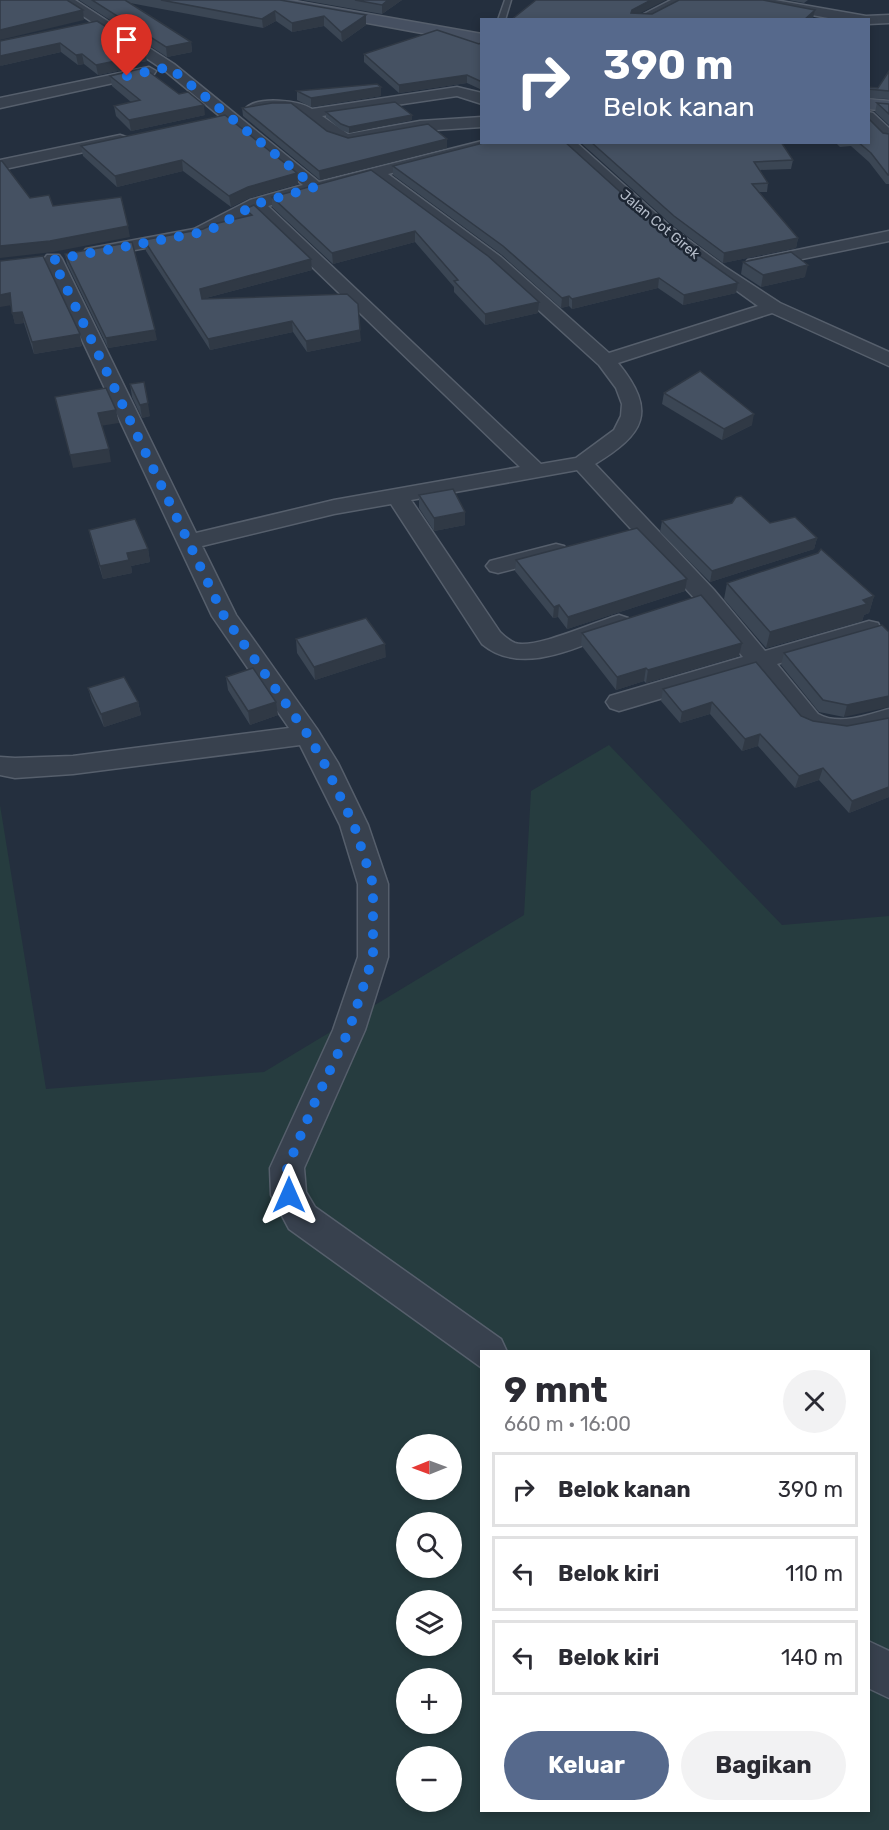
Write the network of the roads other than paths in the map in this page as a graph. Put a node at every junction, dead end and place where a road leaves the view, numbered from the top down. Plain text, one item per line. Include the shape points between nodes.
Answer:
1 (66, 0) edge
2 (264, 0) edge
3 (508, 0) edge
4 (682, 0) edge
5 (752, 0) edge
6 (502, 18) edge
7 (642, 18) edge
8 (856, 18) edge
9 (889, 19) edge
10 (870, 20) edge
11 (101, 22) junction
12 (79, 28) edge
13 (480, 37) edge
14 (169, 67) junction
15 (480, 99) edge
16 (0, 103) edge
17 (870, 105) edge
18 (889, 106) edge
19 (306, 114) junction
20 (229, 115) junction
21 (870, 118) edge
22 (209, 122) edge
23 (480, 122) edge
24 (139, 136) edge
25 (889, 136) edge
26 (489, 144) edge
27 (568, 144) edge
28 (0, 165) edge
29 (376, 173) junction
30 (315, 187) junction
31 (256, 204) junction
32 (889, 236) edge
33 (719, 271) junction
34 (772, 307) junction
35 (889, 360) edge
36 (606, 361) junction
37 (582, 462) junction
38 (537, 472) junction
39 (397, 495) junction
40 (664, 523) edge
41 (630, 532) junction
42 (188, 542) junction
43 (575, 546) edge
44 (498, 566) dead end
45 (637, 617) edge
46 (869, 629) edge
47 (760, 662) junction
48 (619, 702) dead end
49 (889, 718) edge
50 (308, 735) junction
51 (0, 766) edge
52 (485, 1350) edge
53 (870, 1664) edge
54 (889, 1676) edge

1 - 11 street
2 - 13 main road
3 - 6 lane
4 - 7 street
5 - 8 street
9 - 10 street
11 - 12 street
11 - 14 street
14 - 16 street
14 - 20 street
15 - 19 street via 457,91
17 - 18 main road
19 - 20 street via 298,106 287,105
19 - 23 street via 345,139 420,126
20 - 22 street
20 - 30 street
21 - 25 street
24 - 28 street
26 - 29 street
27 - 33 street, Jalan Cot Girek via 665,231
29 - 30 street
29 - 36 street via 495,261
30 - 31 street
31 - 38 street
31 - 42 street via 198,233 42,261
32 - 33 street
33 - 34 street, Jalan Cot Girek
34 - 35 street, Jalan Cot Girek
34 - 36 street
36 - 37 street via 628,391 633,408 631,422 606,448
37 - 38 street
37 - 41 street
38 - 39 street
39 - 42 street
39 - 45 street via 491,638 501,647 528,651
40 - 41 street
41 - 47 street via 705,595
42 - 50 street via 224,616
43 - 44 street
46 - 47 street
47 - 48 street
47 - 49 street via 817,726 834,730
50 - 51 street via 73,765
50 - 52 street via 354,825 373,884 373,957 349,1030 287,1168 289,1195 302,1218
53 - 54 street

